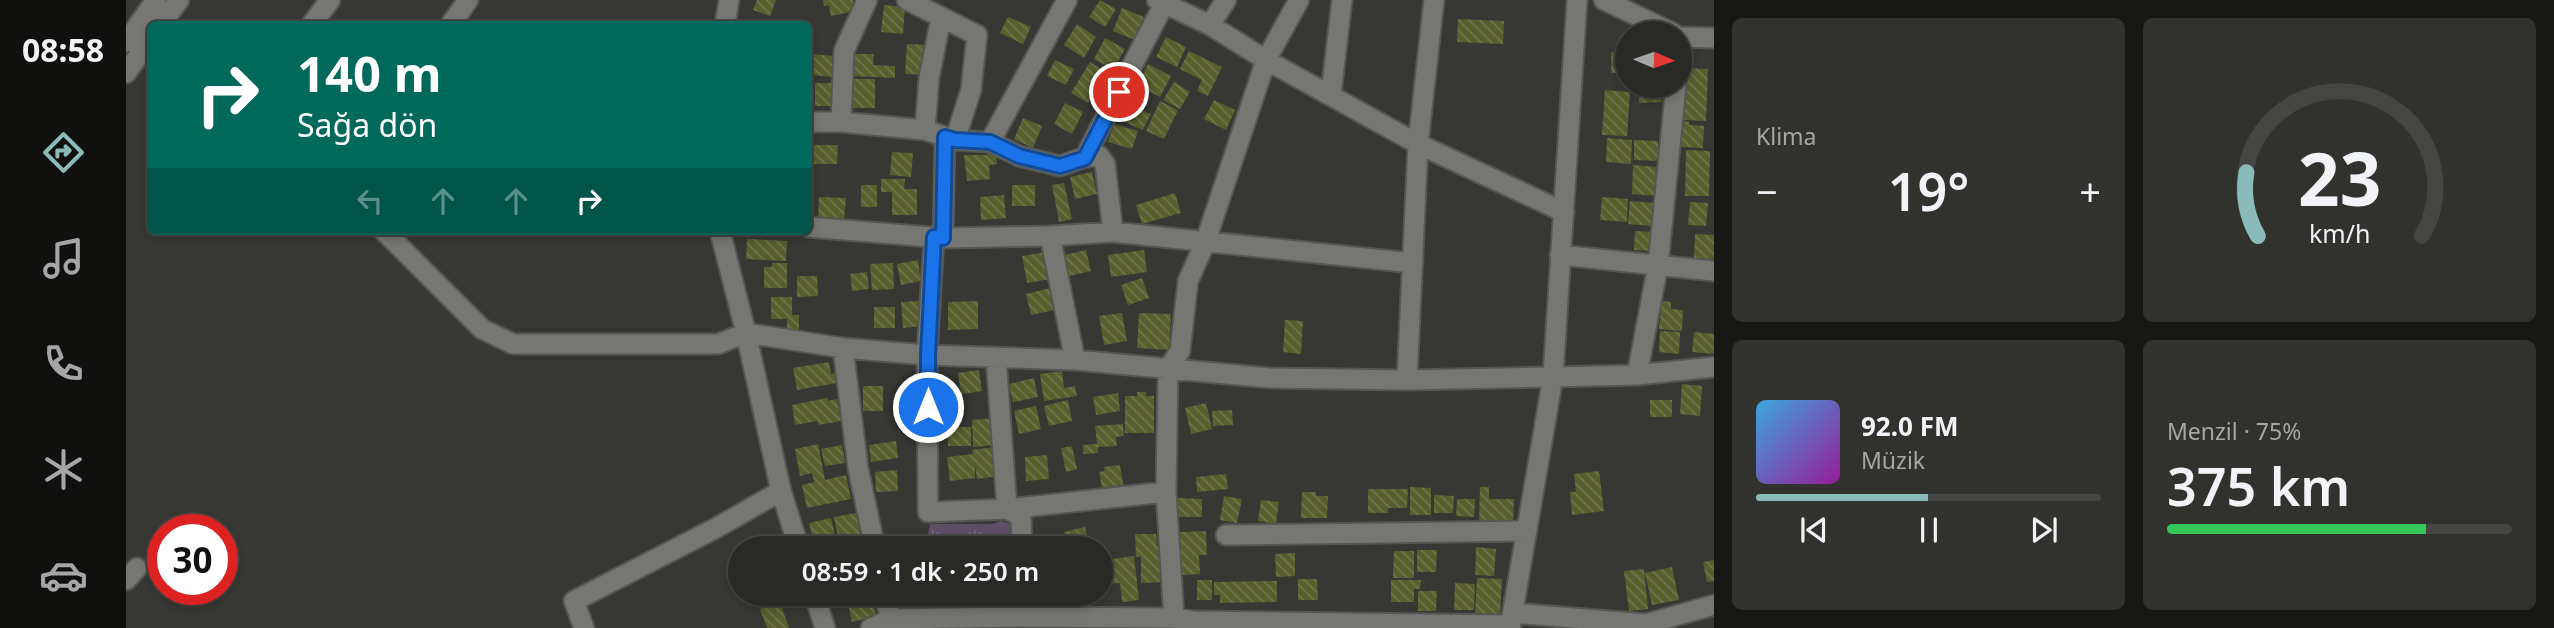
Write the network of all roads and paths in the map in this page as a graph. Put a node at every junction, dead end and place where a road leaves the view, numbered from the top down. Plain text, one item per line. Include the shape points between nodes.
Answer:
1 (179, 0) edge
2 (468, 0) edge
3 (729, 0) edge
4 (867, 0) edge
5 (907, 0) edge
6 (1067, 0) edge
7 (1226, 0) edge
8 (1299, 0) edge
9 (1342, 0) edge
10 (1434, 0) edge
11 (1577, 0) edge
12 (1604, 0) edge
13 (1160, 2) edge
14 (151, 8) edge
15 (942, 18) junction
16 (453, 21) edge
17 (726, 21) edge
18 (1648, 21) edge
19 (1210, 25) junction
20 (1692, 37) edge
21 (1714, 38) edge
22 (126, 42) edge
23 (147, 44) edge
24 (1266, 60) junction
25 (126, 73) edge
26 (1331, 94) junction
27 (1675, 98) edge
28 (812, 122) edge
29 (841, 122) junction
30 (925, 130) junction
31 (950, 139) junction
32 (990, 142) junction
33 (1418, 144) junction
34 (1085, 158) junction
35 (1563, 212) junction
36 (812, 227) edge
37 (1113, 232) junction
38 (388, 235) edge
39 (721, 235) edge
40 (1051, 236) junction
41 (938, 237) junction
42 (1205, 243) junction
43 (1560, 255) junction
44 (1413, 263) junction
45 (1658, 265) junction
46 (1714, 271) edge
47 (746, 333) junction
48 (842, 348) junction
49 (928, 355) junction
50 (996, 358) junction
51 (1075, 360) junction
52 (1714, 367) edge
53 (1168, 369) junction
54 (1637, 375) junction
55 (1553, 377) junction
56 (1407, 380) junction
57 (781, 491) junction
58 (1166, 492) junction
59 (1007, 509) junction
60 (1527, 531) junction
61 (1226, 535) dead end
62 (795, 536) edge
63 (872, 536) edge
64 (1021, 536) edge
65 (1714, 605) edge
66 (818, 606) edge
67 (887, 606) edge
68 (1024, 606) edge
69 (1024, 617) junction
70 (890, 620) junction
71 (1188, 622) edge
72 (1511, 622) edge
73 (584, 628) edge
74 (825, 628) edge
75 (871, 628) edge

1 - 14 street
2 - 16 street
3 - 17 street
4 - 29 street via 844,51
5 - 15 street
6 - 32 street
7 - 19 street
8 - 24 street
9 - 26 street
10 - 33 street
11 - 35 street
12 - 18 street
13 - 19 street
13 - 34 street
14 - 22 street
15 - 30 street via 929,78
15 - 31 street via 977,35 971,90
19 - 24 street
20 - 21 street
23 - 25 street
24 - 26 street
24 - 42 street
26 - 33 street
27 - 45 street
28 - 29 street
29 - 30 street
30 - 31 street
31 - 32 street
31 - 41 street
32 - 34 street via 1019,156 1060,166
33 - 35 street
33 - 44 street
34 - 37 street via 1099,156 1105,164
35 - 43 street
36 - 41 street
37 - 40 street
37 - 42 street
38 - 47 street via 482,329 513,344 718,344
39 - 47 street
40 - 41 street
40 - 51 street
41 - 49 street
42 - 44 street
42 - 53 street via 1188,281 1180,351
43 - 45 street
43 - 55 street
44 - 56 street
45 - 46 street
45 - 54 street
47 - 48 street
47 - 57 street
48 - 49 street
48 - 63 street
49 - 50 street
49 - 59 street via 928,512
50 - 51 street
50 - 59 street
51 - 53 street
52 - 54 street
53 - 56 street via 1270,378
53 - 58 street
54 - 55 street
55 - 56 street
55 - 60 street
57 - 62 street
57 - 73 street via 574,601
58 - 59 street
58 - 71 street
59 - 64 street via 1021,516
60 - 61 street
60 - 72 street
65 - 72 street via 1646,624
66 - 74 street
67 - 70 street
68 - 69 street
69 - 70 street
69 - 71 street
70 - 75 street
71 - 72 street

